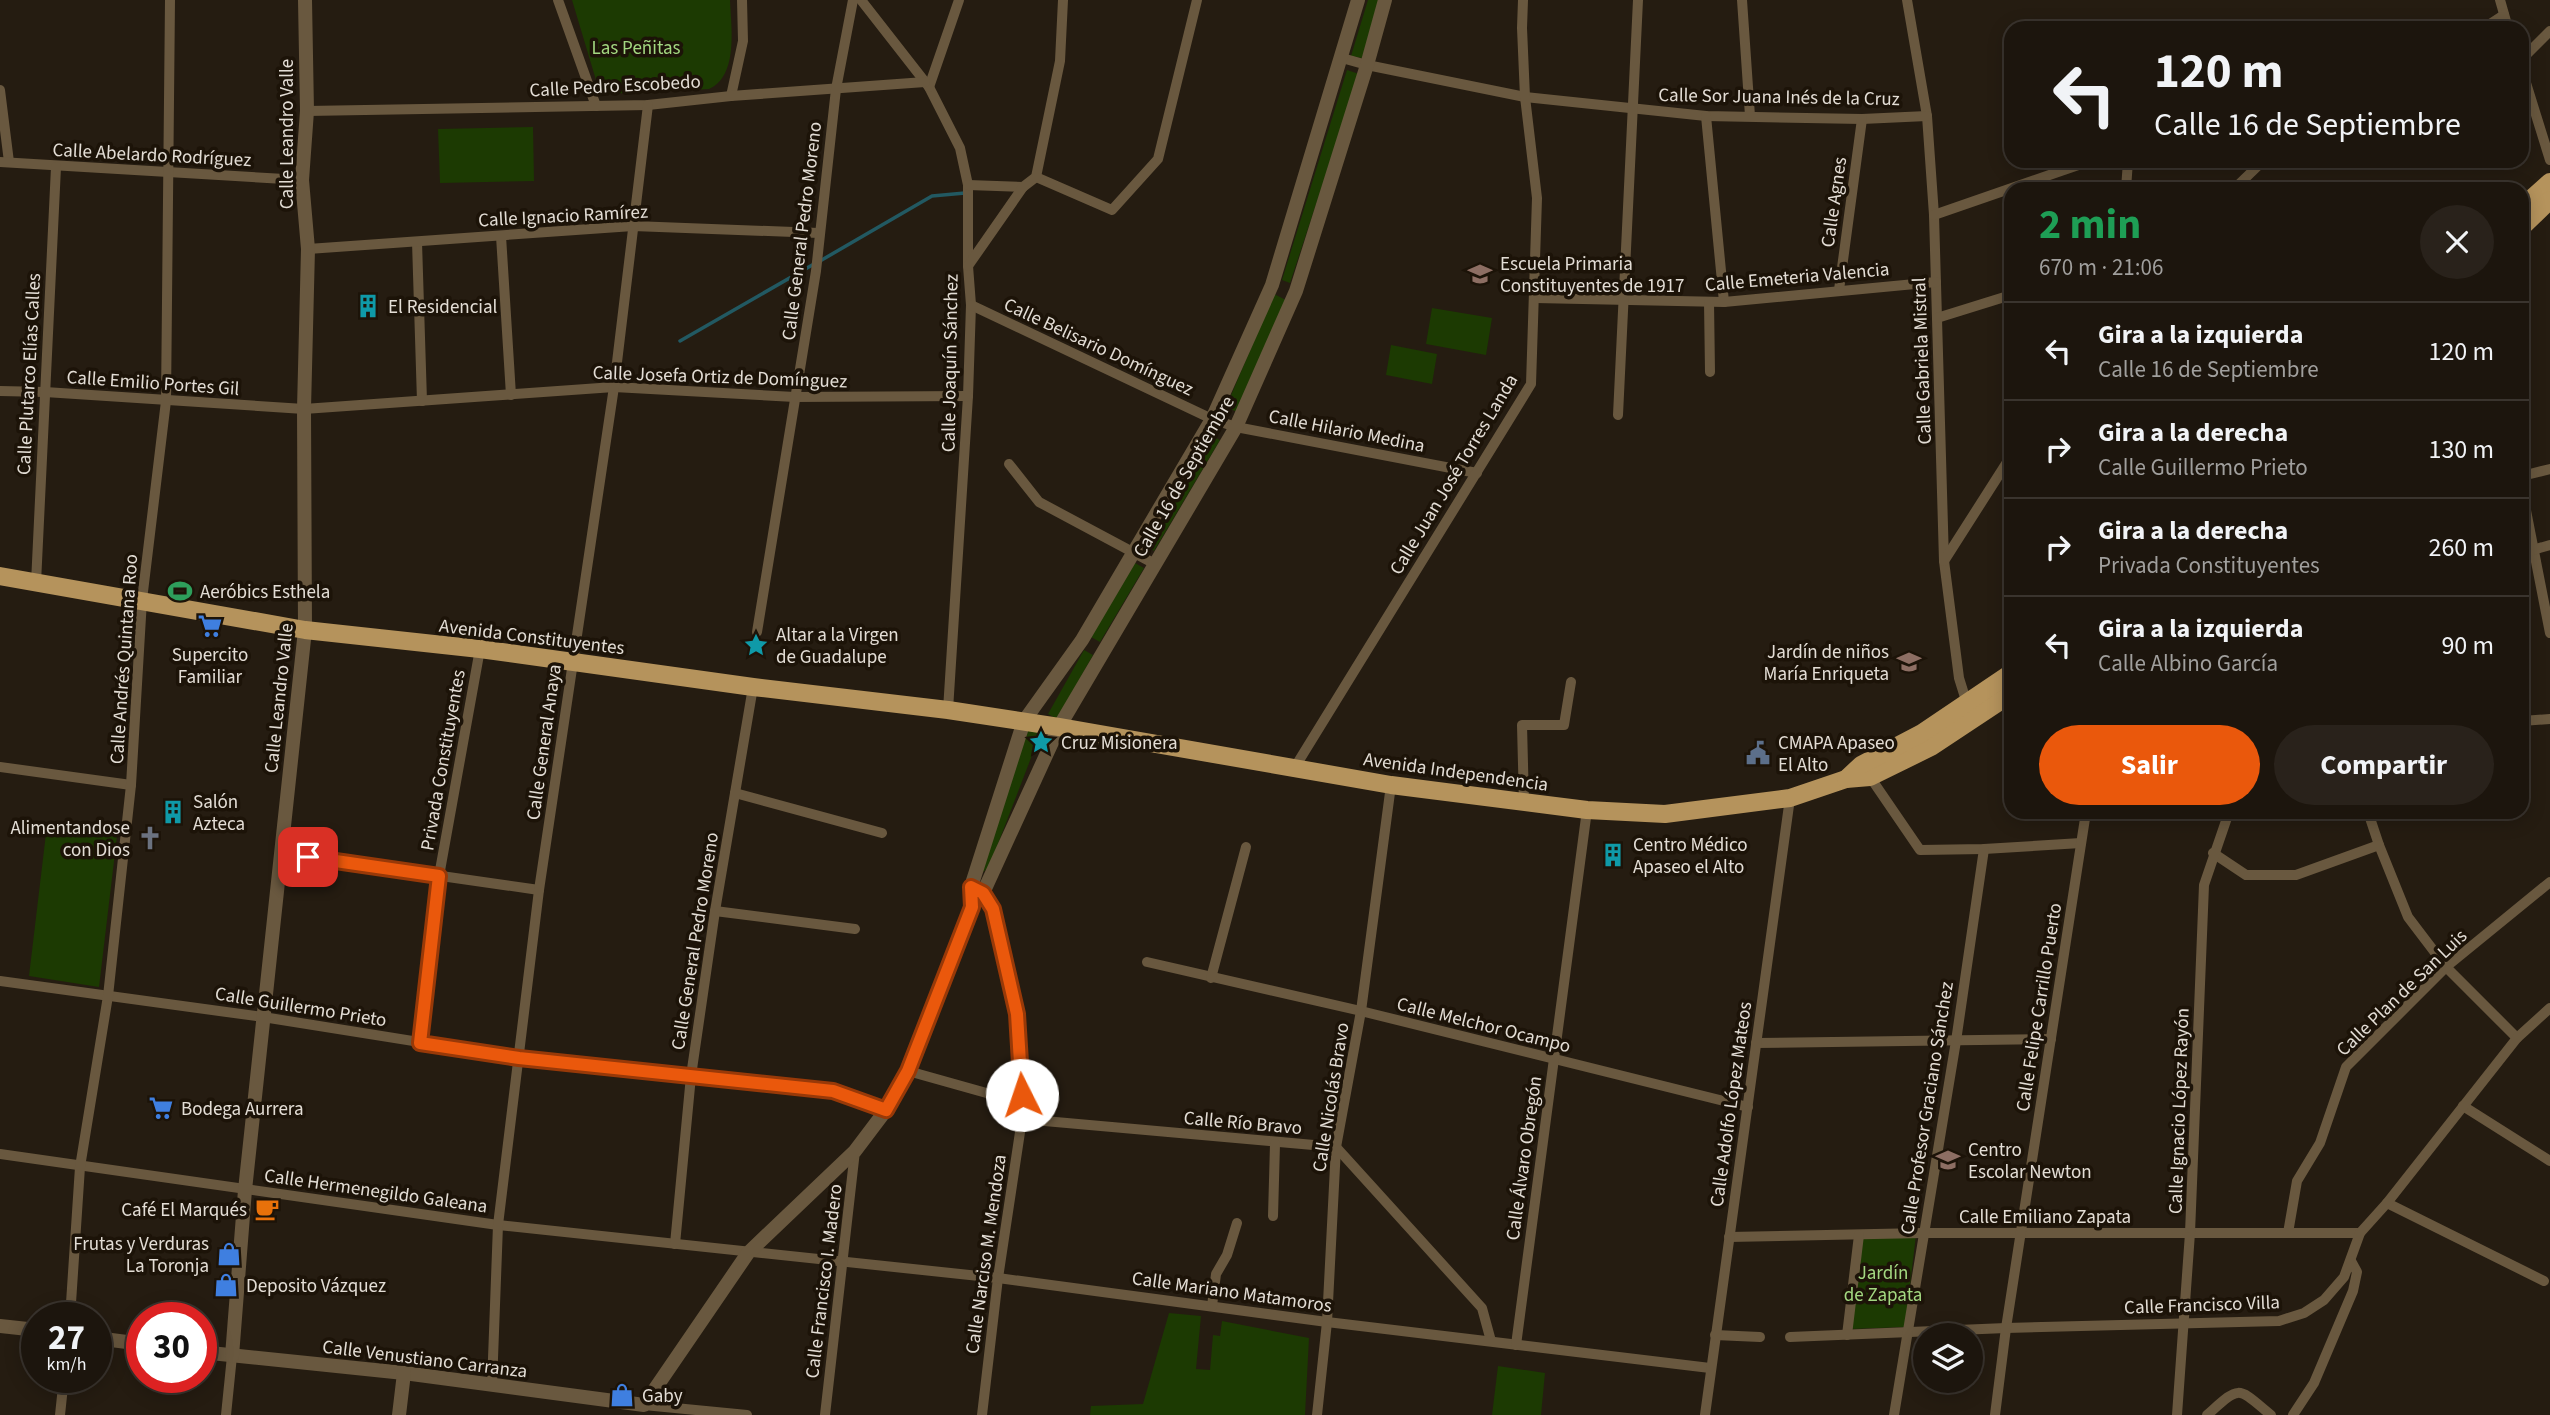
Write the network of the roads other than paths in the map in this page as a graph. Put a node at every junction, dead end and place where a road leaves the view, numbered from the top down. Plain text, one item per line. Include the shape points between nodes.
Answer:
1 (170, 0) edge
2 (305, 0) edge
3 (558, 0) edge
4 (742, 0) edge
5 (853, 0) edge
6 (861, 0) edge
7 (959, 0) edge
8 (1063, 0) edge
9 (1197, 0) edge
10 (1358, 0) edge
11 (1385, 0) edge
12 (1523, 0) edge
13 (1638, 0) edge
14 (1742, 0) edge
15 (1908, 0) edge
16 (2500, 0) edge
17 (2504, 15) junction
18 (2495, 21) edge
19 (2506, 21) edge
20 (2550, 31) edge
21 (2529, 52) edge
22 (1342, 58) junction
23 (1367, 65) junction
24 (927, 85) junction
25 (836, 89) junction
26 (0, 90) edge
27 (2529, 92) edge
28 (731, 96) junction
29 (1525, 97) junction
30 (648, 105) junction
31 (596, 106) junction
32 (1633, 109) junction
33 (307, 111) junction
34 (1706, 116) junction
35 (1750, 116) junction
36 (1927, 116) junction
37 (1862, 118) junction
38 (2550, 160) edge
39 (5, 162) edge
40 (56, 167) junction
41 (2070, 168) edge
42 (2256, 168) edge
43 (168, 173) junction
44 (1036, 177) junction
45 (302, 180) junction
46 (2029, 182) edge
47 (2241, 182) edge
48 (2550, 182) edge
49 (968, 184) junction
50 (1023, 187) junction
51 (2004, 191) edge
52 (2529, 201) edge
53 (2550, 201) edge
54 (1934, 215) junction
55 (2529, 220) edge
56 (634, 226) junction
57 (819, 233) junction
58 (501, 236) junction
59 (416, 242) junction
60 (308, 249) junction
61 (968, 266) junction
62 (1936, 282) junction
63 (1272, 285) junction
64 (1839, 290) junction
65 (1296, 291) junction
66 (2004, 297) edge
67 (1535, 298) junction
68 (1624, 300) junction
69 (1709, 302) junction
70 (1724, 302) junction
71 (971, 305) junction
72 (1937, 318) junction
73 (1710, 372) dead end
74 (614, 387) junction
75 (0, 391) edge
76 (45, 392) junction
77 (511, 395) junction
78 (968, 396) junction
79 (795, 397) junction
80 (166, 401) junction
81 (422, 401) junction
82 (304, 410) junction
83 (1618, 415) dead end
84 (1212, 419) junction
85 (1236, 427) junction
86 (1009, 464) dead end
87 (2004, 467) edge
88 (2550, 469) edge
89 (1477, 473) junction
90 (2529, 474) edge
91 (2529, 524) edge
92 (2550, 545) edge
93 (2534, 549) junction
94 (1135, 551) junction
95 (2529, 551) edge
96 (1944, 561) junction
97 (1155, 564) junction
98 (0, 576) edge
99 (36, 583) junction
100 (142, 600) junction
101 (305, 630) junction
102 (757, 632) dead end
103 (2550, 633) edge
104 (1082, 640) junction
105 (480, 649) junction
106 (1104, 653) junction
107 (572, 662) junction
108 (2004, 680) edge
109 (1571, 682) dead end
110 (753, 687) junction
111 (2004, 697) edge
112 (948, 710) junction
113 (1971, 711) junction
114 (2550, 719) edge
115 (2529, 720) edge
116 (1024, 721) junction
117 (1059, 727) junction
118 (0, 767) edge
119 (1296, 767) junction
120 (1866, 771) junction
121 (131, 785) junction
122 (1391, 785) junction
123 (735, 793) junction
124 (1790, 798) junction
125 (1524, 803) junction
126 (1587, 810) junction
127 (2085, 819) edge
128 (2226, 819) edge
129 (2370, 819) edge
130 (882, 833) dead end
131 (2081, 843) junction
132 (2379, 845) junction
133 (1246, 847) dead end
134 (1984, 849) junction
135 (281, 853) junction
136 (2213, 853) junction
137 (439, 876) junction
138 (2550, 882) edge
139 (539, 890) junction
140 (977, 890) junction
141 (715, 911) junction
142 (855, 929) dead end
143 (1147, 962) dead end
144 (2446, 967) junction
145 (1211, 978) junction
146 (0, 981) edge
147 (108, 996) junction
148 (2550, 1008) edge
149 (1361, 1011) junction
150 (263, 1017) junction
151 (2518, 1038) junction
152 (2051, 1039) junction
153 (1956, 1041) junction
154 (420, 1043) junction
155 (1756, 1043) junction
156 (519, 1058) junction
157 (1554, 1059) junction
158 (908, 1071) junction
159 (691, 1076) junction
160 (1022, 1095) junction
161 (1748, 1107) junction
162 (2463, 1107) junction
163 (886, 1110) junction
164 (1022, 1119) junction
165 (1275, 1144) junction
166 (1336, 1147) junction
167 (855, 1151) junction
168 (0, 1154) edge
169 (2550, 1161) edge
170 (80, 1167) junction
171 (245, 1190) junction
172 (2387, 1203) junction
173 (1273, 1216) dead end
174 (1237, 1223) dead end
175 (498, 1225) junction
176 (1923, 1233) junction
177 (2020, 1233) junction
178 (2190, 1233) junction
179 (2288, 1233) junction
180 (2360, 1233) junction
181 (1859, 1234) junction
182 (1729, 1237) junction
183 (675, 1244) junction
184 (748, 1253) junction
185 (844, 1261) junction
186 (2351, 1261) junction
187 (998, 1278) junction
188 (2544, 1282) dead end
189 (70, 1302) edge
190 (1212, 1306) junction
191 (1327, 1322) junction
192 (2184, 1324) junction
193 (0, 1326) edge
194 (21, 1328) edge
195 (2006, 1328) junction
196 (1907, 1332) junction
197 (1714, 1335) junction
198 (1847, 1335) junction
199 (1760, 1337) dead end
200 (1790, 1337) dead end
201 (1491, 1341) junction
202 (1516, 1345) junction
203 (217, 1354) edge
204 (232, 1356) junction
205 (1710, 1368) junction
206 (404, 1373) junction
207 (492, 1385) junction
208 (62, 1393) edge
209 (644, 1405) junction
210 (60, 1415) edge
211 (226, 1415) edge
212 (399, 1415) edge
213 (747, 1415) edge
214 (825, 1415) edge
215 (982, 1415) edge
216 (1317, 1415) edge
217 (1705, 1415) edge
218 (1894, 1415) edge
219 (1995, 1415) edge
220 (2177, 1415) edge
221 (2207, 1415) edge
222 (2271, 1415) edge
223 (2293, 1415) edge

1 - 43 street, Calle Andrés Quintana Roo
2 - 33 street, Calle Leandro Valle
3 - 31 street
4 - 28 street via 743,41
5 - 25 street, Calle General Pedro Moreno
6 - 24 street
7 - 24 street
8 - 44 street via 1060,61
9 - 44 street via 1158,159 1112,210
10 - 22 street, Calle 16 de Septiembre
11 - 23 street, Calle 16 de Septiembre
12 - 29 street, Calle Juan José Torres Landa
13 - 32 street
14 - 35 street
15 - 36 street, Calle Gabriela Mistral
16 - 17 street
17 - 18 street
17 - 19 street
20 - 21 street
22 - 23 street, Calle Sor Juana Inés de la Cruz
22 - 63 street, Calle 16 de Septiembre
23 - 29 street, Calle Sor Juana Inés de la Cruz
23 - 65 street, Calle 16 de Septiembre
24 - 25 street, Calle Pedro Escobedo
24 - 49 street via 960,148
25 - 28 street, Calle Pedro Escobedo
25 - 57 street, Calle General Pedro Moreno
26 - 39 street
27 - 38 street
28 - 30 street, Calle Pedro Escobedo
29 - 32 street, Calle Sor Juana Inés de la Cruz
29 - 67 street, Calle Juan José Torres Landa via 1537,198
30 - 31 street, Calle Pedro Escobedo
30 - 56 street, Calle General Anaya
31 - 33 street, Calle Pedro Escobedo
32 - 34 street, Calle Sor Juana Inés de la Cruz
32 - 68 street
33 - 45 street, Calle Leandro Valle
34 - 35 street, Calle Sor Juana Inés de la Cruz
34 - 70 street
35 - 37 street, Calle Sor Juana Inés de la Cruz
36 - 37 street, Calle Sor Juana Inés de la Cruz
36 - 54 street, Calle Gabriela Mistral
37 - 64 street, Calle Agnes
39 - 40 street, Calle Abelardo Rodríguez
40 - 43 street, Calle Abelardo Rodríguez
40 - 76 street, Calle Plutarco Elías Calles
41 - 46 street
42 - 47 street
43 - 45 street, Calle Abelardo Rodríguez
43 - 80 street, Calle Andrés Quintana Roo
44 - 50 street, Calle Joaquín Sánchez
45 - 60 street, Calle Leandro Valle
48 - 52 main road
49 - 50 street
49 - 61 street
50 - 61 street, Calle Joaquín Sánchez
51 - 54 street
53 - 55 main road
54 - 62 street, Calle Gabriela Mistral
56 - 57 street, Calle Ignacio Ramírez
56 - 58 street, Calle Ignacio Ramírez
56 - 74 street, Calle General Anaya
57 - 79 street, Calle General Pedro Moreno
58 - 59 street, Calle Ignacio Ramírez
58 - 77 street
59 - 60 street, Calle Ignacio Ramírez
59 - 81 street
60 - 82 street, Calle Leandro Valle
61 - 71 street, Calle Joaquín Sánchez
62 - 64 street, Calle Emeteria Valencia
62 - 72 street, Calle Gabriela Mistral
63 - 65 street
63 - 84 street, Calle 16 de Septiembre
64 - 70 street, Calle Emeteria Valencia
65 - 85 street, Calle 16 de Septiembre
66 - 72 street
67 - 68 street, Calle Emeteria Valencia
67 - 89 street, Calle Juan José Torres Landa via 1531,384
68 - 69 street, Calle Emeteria Valencia
68 - 83 street
69 - 70 street, Calle Emeteria Valencia
69 - 73 street
71 - 78 street, Calle Joaquín Sánchez
71 - 84 street, Calle Belisario Domínguez
72 - 96 street, Calle Gabriela Mistral
74 - 77 street, Calle Josefa Ortiz de Domínguez
74 - 79 street, Calle Josefa Ortiz de Domínguez
74 - 107 street, Calle General Anaya
75 - 76 street, Calle Emilio Portes Gil
76 - 80 street, Calle Emilio Portes Gil
76 - 99 street, Calle Plutarco Elías Calles
77 - 81 street, Calle Josefa Ortiz de Domínguez
78 - 79 street, Calle Josefa Ortiz de Domínguez
78 - 112 street, Calle Joaquín Sánchez
79 - 102 street, Calle General Pedro Moreno
80 - 82 street, Calle Emilio Portes Gil
80 - 100 street, Calle Andrés Quintana Roo
81 - 82 street, Calle Josefa Ortiz de Domínguez
82 - 101 street, Calle Leandro Valle
84 - 85 street, Calle Hilario Medina
84 - 94 street, Calle 16 de Septiembre
85 - 89 street, Calle Hilario Medina
85 - 97 street, Calle 16 de Septiembre
86 - 94 street via 1040,502
87 - 96 street
88 - 90 street
89 - 119 street, Calle Juan José Torres Landa
91 - 93 street
92 - 93 street
93 - 95 street
93 - 103 street
94 - 97 street
94 - 104 street, Calle 16 de Septiembre
96 - 113 street, Calle Gabriela Mistral via 1959,678
97 - 106 street, Calle 16 de Septiembre
98 - 99 main road, Avenida Constituyentes
99 - 100 main road, Avenida Constituyentes
100 - 101 main road, Avenida Constituyentes
100 - 121 street, Calle Andrés Quintana Roo
101 - 105 main road, Avenida Constituyentes
101 - 135 street, Calle Leandro Valle
104 - 106 street
104 - 116 street, Calle 16 de Septiembre
105 - 107 main road, Avenida Constituyentes
105 - 137 street, Privada Constituyentes
106 - 117 street, Calle 16 de Septiembre
107 - 110 main road, Avenida Constituyentes
107 - 139 street, Calle General Anaya
108 - 113 main road, Avenida Independencia
109 - 125 street via 1564,725 1522,724
110 - 112 main road, Avenida Constituyentes
110 - 123 street, Calle General Pedro Moreno
111 - 113 main road, Avenida Independencia
112 - 116 main road, Avenida Constituyentes
113 - 120 main road, Avenida Independencia via 1922,733
114 - 115 street
116 - 117 main road, Avenida Constituyentes
116 - 140 street, Calle 16 de Septiembre
117 - 119 main road, Avenida Independencia
117 - 140 street, Calle 16 de Septiembre
118 - 121 street
119 - 122 main road, Avenida Independencia
120 - 124 main road, Avenida Independencia
120 - 134 street via 1920,850
121 - 147 street, Calle Andrés Quintana Roo
122 - 125 main road, Avenida Independencia
122 - 149 street, Calle Nicolás Bravo
123 - 130 street
123 - 141 street, Calle General Pedro Moreno
124 - 126 main road, Avenida Independencia via 1665,814
124 - 155 street, Calle Adolfo López Mateos
125 - 126 main road, Avenida Independencia
126 - 157 street, Calle Álvaro Obregón
127 - 131 street, Calle Felipe Carrillo Puerto
128 - 136 street, Calle Ignacio López Rayón
129 - 132 street
131 - 134 street
131 - 152 street, Calle Felipe Carrillo Puerto
132 - 136 street via 2296,875 2246,875
132 - 144 street via 2408,917
133 - 145 street
134 - 153 street, Calle Profesor Graciano Sánchez
135 - 137 street
135 - 150 street, Calle Leandro Valle
136 - 178 street, Calle Ignacio López Rayón via 2204,885
137 - 139 street
137 - 154 street, Privada Constituyentes
138 - 144 street, Calle Plan de San Luis
139 - 156 street, Calle General Anaya
140 - 158 street, Calle 16 de Septiembre
140 - 160 street, Calle Narciso M. Mendoza via 993,909 1017,1014
141 - 142 street
141 - 159 street, Calle General Pedro Moreno
143 - 145 street, Calle Melchor Ocampo
144 - 151 street
144 - 179 street, Calle Plan de San Luis via 2346,1067 2320,1143 2297,1181
145 - 149 street, Calle Melchor Ocampo
146 - 147 street, Calle Guillermo Prieto
147 - 150 street, Calle Guillermo Prieto
147 - 170 street, Calle Andrés Quintana Roo
148 - 151 street, Calle Francisco Villa
149 - 157 street, Calle Melchor Ocampo
149 - 166 street, Calle Nicolás Bravo
150 - 154 street, Calle Guillermo Prieto
150 - 171 street, Calle Leandro Valle
151 - 162 street, Calle Francisco Villa
152 - 153 street
152 - 177 street, Calle Felipe Carrillo Puerto
153 - 155 street
153 - 176 street, Calle Profesor Graciano Sánchez
154 - 156 street, Calle Guillermo Prieto
155 - 161 street, Calle Adolfo López Mateos
156 - 159 street, Calle Guillermo Prieto
156 - 175 street, Calle General Anaya
157 - 161 street, Calle Melchor Ocampo
157 - 202 street, Calle Álvaro Obregón
158 - 160 street via 990,1094
158 - 163 street, Calle 16 de Septiembre
159 - 163 street, Calle Guillermo Prieto via 833,1091
159 - 183 street, Calle General Pedro Moreno
160 - 164 street, Calle Narciso M. Mendoza
161 - 182 street, Calle Adolfo López Mateos
162 - 169 street
162 - 172 street, Calle Francisco Villa
163 - 167 street, Calle 16 de Septiembre
164 - 165 street, Calle Río Bravo
164 - 187 street, Calle Narciso M. Mendoza
165 - 166 street, Calle Río Bravo
165 - 173 street
166 - 191 street, Calle Nicolás Bravo
166 - 201 street via 1482,1308
167 - 184 street, Calle 16 de Septiembre
167 - 185 street, Calle Francisco I. Madero
168 - 170 street, Calle Hermenegildo Galeana
170 - 171 street, Calle Hermenegildo Galeana
170 - 189 street, Calle Andrés Quintana Roo
171 - 175 street, Calle Hermenegildo Galeana
171 - 204 street, Calle Leandro Valle
172 - 180 street, Calle Francisco Villa
172 - 188 street
174 - 190 street via 1216,1274
175 - 183 street, Calle Hermenegildo Galeana
175 - 207 street, Calle General Anaya
176 - 177 street, Calle Emiliano Zapata
176 - 181 street, Calle Emiliano Zapata
176 - 196 street, Calle Profesor Graciano Sánchez
177 - 178 street, Calle Emiliano Zapata
177 - 195 street, Calle Felipe Carrillo Puerto
178 - 179 street, Calle Emiliano Zapata
178 - 192 street, Calle Ignacio López Rayón
179 - 180 street, Calle Emiliano Zapata
180 - 186 street, Calle Francisco Villa
181 - 182 street, Calle Emiliano Zapata
181 - 198 street
182 - 197 street, Calle Adolfo López Mateos
183 - 184 street, Calle Hermenegildo Galeana
184 - 185 street, Calle Mariano Matamoros
184 - 209 street, Calle 16 de Septiembre
185 - 187 street, Calle Mariano Matamoros
185 - 214 street, Calle Francisco I. Madero
186 - 192 street, Calle Francisco Villa via 2344,1278 2304,1313 2279,1321
186 - 223 street via 2357,1272 2353,1291 2314,1383
187 - 190 street, Calle Mariano Matamoros
187 - 215 street, Calle Narciso M. Mendoza
190 - 191 street, Calle Mariano Matamoros
191 - 201 street, Calle Mariano Matamoros
191 - 216 street, Calle Nicolás Bravo
192 - 195 street, Calle Francisco Villa
192 - 220 street, Calle Ignacio López Rayón
193 - 194 street
195 - 196 street, Calle Francisco Villa
195 - 219 street, Calle Felipe Carrillo Puerto
196 - 198 street, Calle Francisco Villa
196 - 218 street, Calle Profesor Graciano Sánchez
197 - 199 street
197 - 205 street, Calle Adolfo López Mateos
198 - 200 street, Calle Francisco Villa
201 - 202 street, Calle Mariano Matamoros
202 - 205 street, Calle Mariano Matamoros
203 - 204 street, Calle Venustiano Carranza
204 - 206 street, Calle Venustiano Carranza
204 - 211 street
205 - 217 street, Calle Adolfo López Mateos
206 - 207 street, Calle Venustiano Carranza
206 - 212 street
207 - 209 street, Calle Venustiano Carranza
208 - 210 street
209 - 213 street
221 - 222 street via 2238,1391

